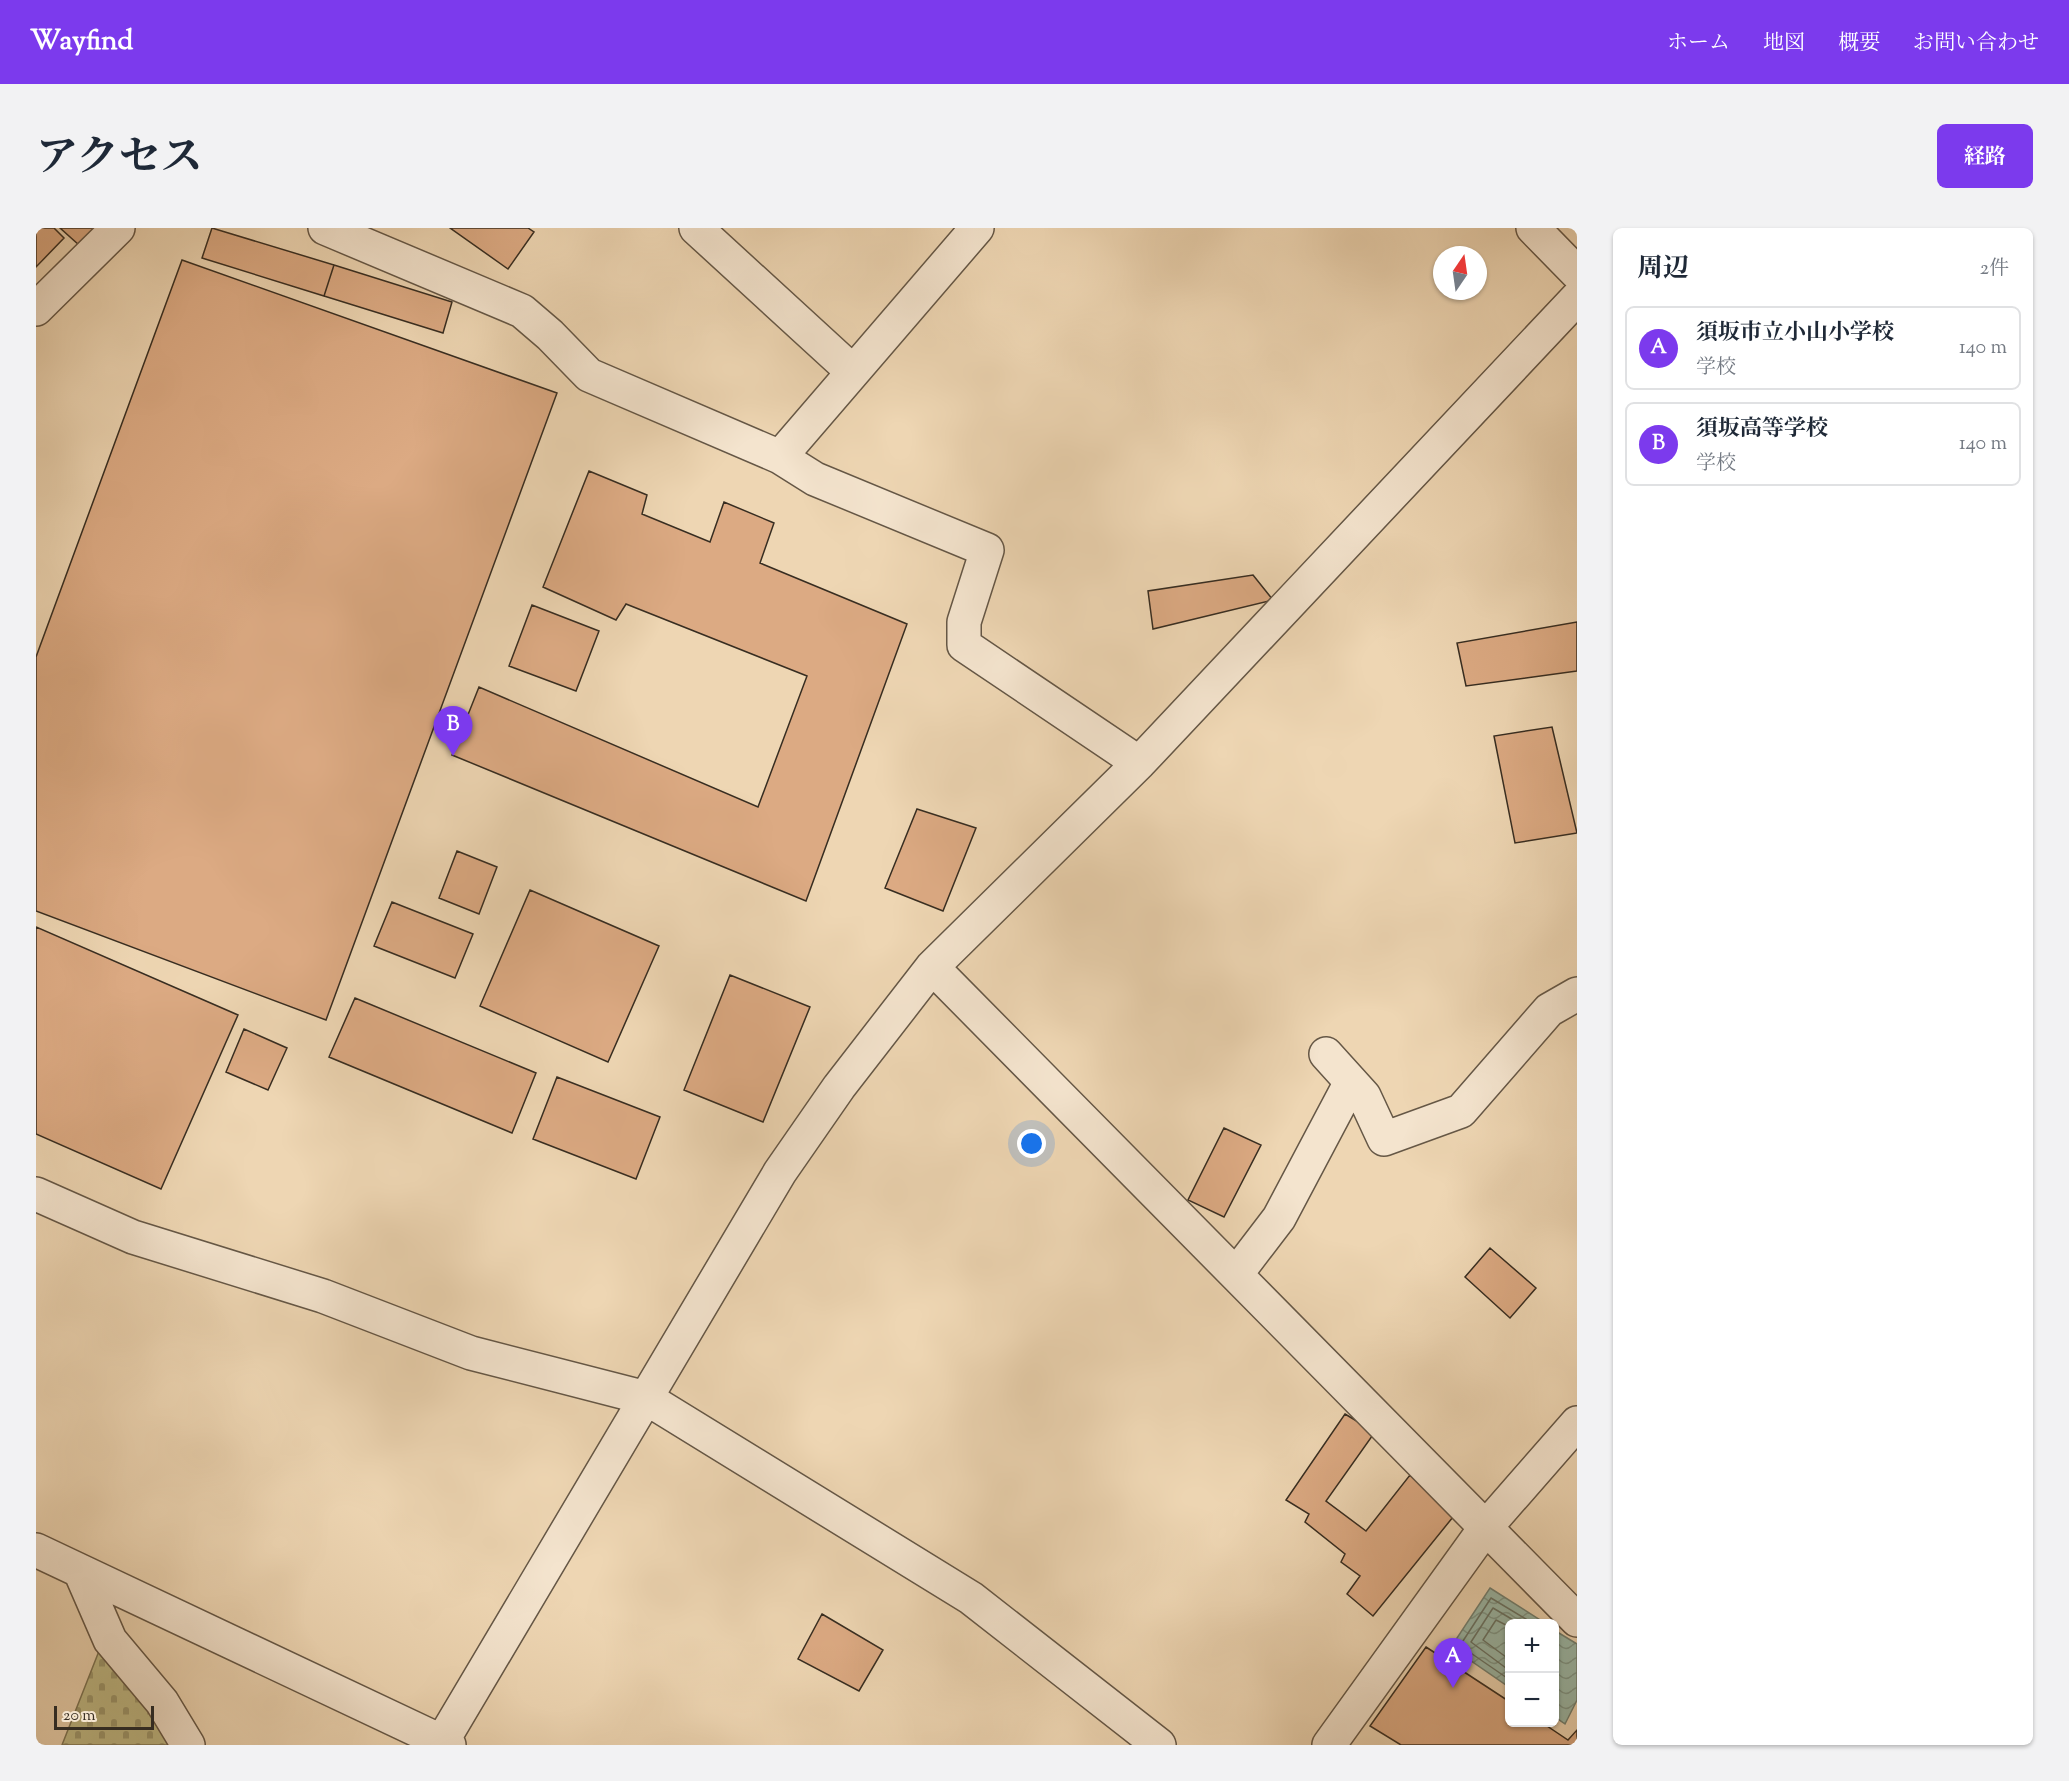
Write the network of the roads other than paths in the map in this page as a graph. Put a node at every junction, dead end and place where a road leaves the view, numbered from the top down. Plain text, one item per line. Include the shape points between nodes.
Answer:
1 (118, 228) edge
2 (325, 228) edge
3 (696, 228) edge
4 (977, 228) edge
5 (1533, 228) edge
6 (1577, 273) edge
7 (1577, 298) edge
8 (36, 309) edge
9 (852, 371) junction
10 (780, 457) junction
11 (1139, 763) junction
12 (932, 967) junction
13 (1577, 994) edge
14 (1326, 1054) dead end
15 (1351, 1082) junction
16 (36, 1194) edge
17 (1237, 1274) junction
18 (646, 1398) junction
19 (1577, 1423) edge
20 (1486, 1527) junction
21 (36, 1550) edge
22 (80, 1571) junction
23 (1577, 1620) edge
24 (444, 1744) edge
25 (188, 1745) edge
26 (1159, 1745) edge
27 (1329, 1745) edge

1 - 8 street
2 - 10 street via 522,311 588,375
3 - 9 street
4 - 9 street
5 - 6 street
7 - 11 street
9 - 10 street
10 - 11 street via 815,479 987,550 964,622 964,645
11 - 12 street
12 - 17 street
12 - 18 street via 839,1087 780,1172
13 - 15 street via 1550,1010 1461,1111 1384,1139 1364,1096
14 - 15 street
15 - 17 street via 1279,1218
16 - 18 street via 133,1238 323,1296 471,1353
17 - 20 street
18 - 24 street
18 - 26 street via 971,1598
19 - 20 street
20 - 23 street
20 - 27 street
21 - 22 street
22 - 24 street
22 - 25 street via 110,1640 162,1702

